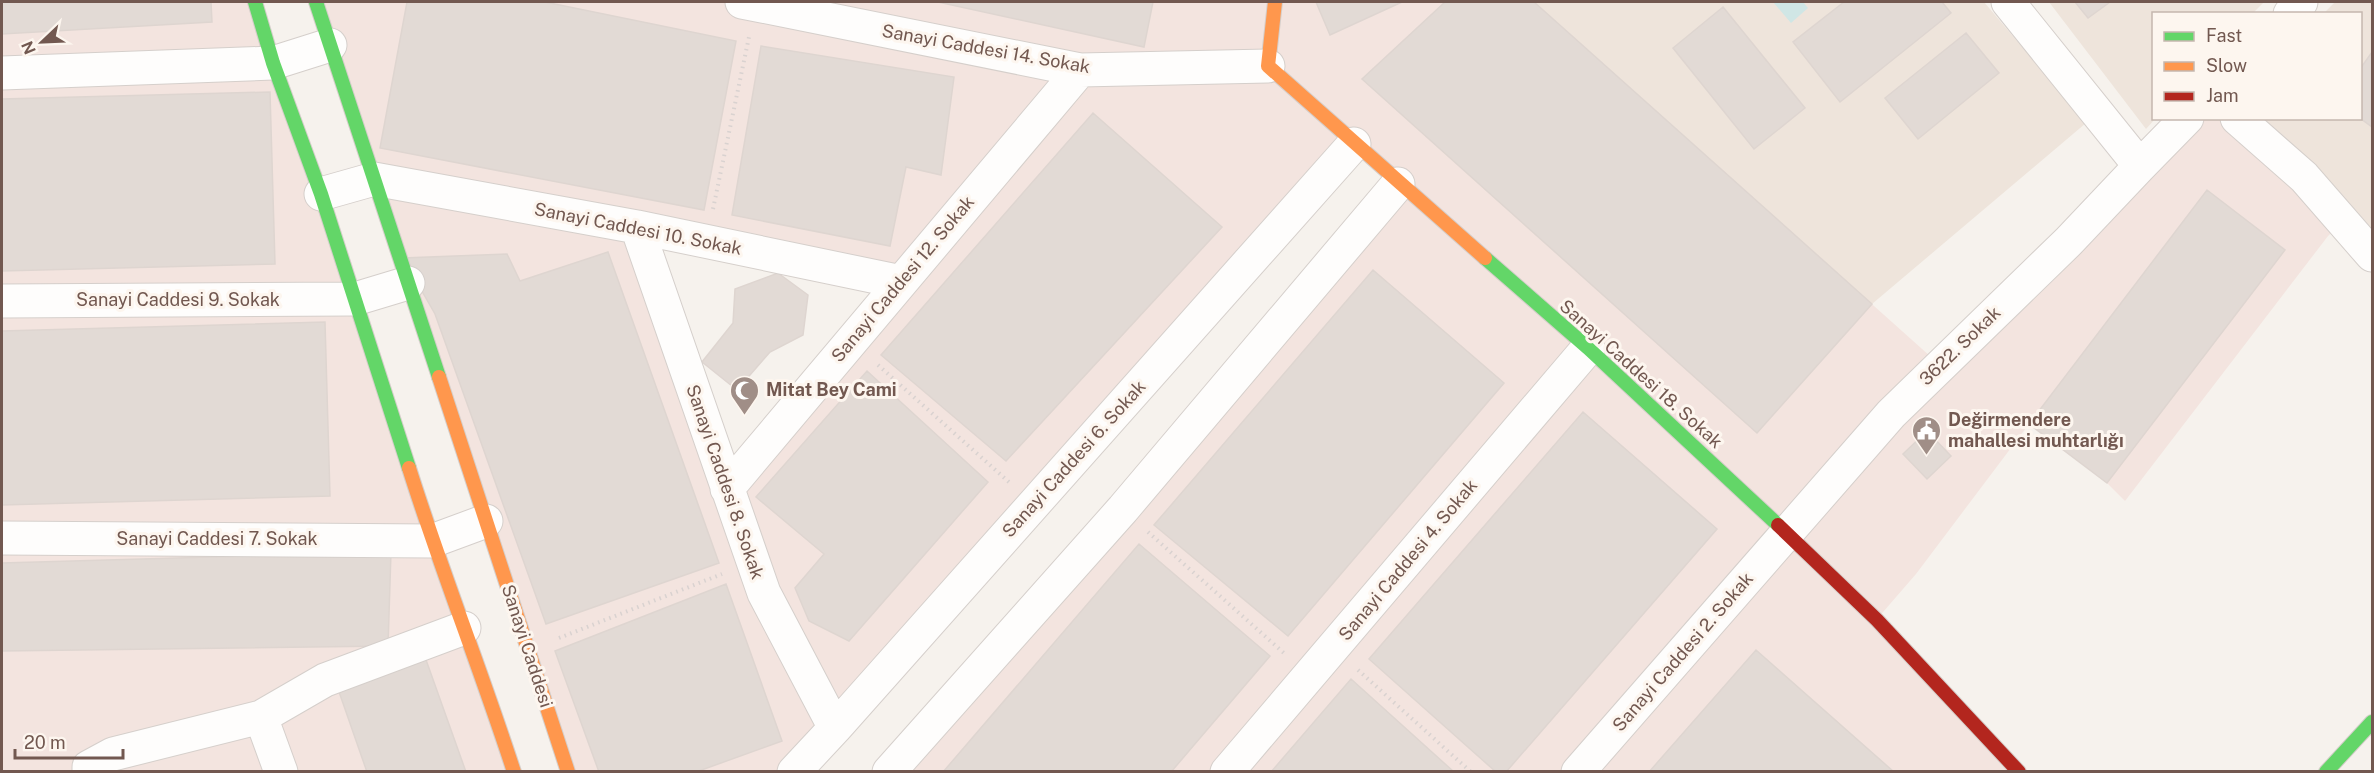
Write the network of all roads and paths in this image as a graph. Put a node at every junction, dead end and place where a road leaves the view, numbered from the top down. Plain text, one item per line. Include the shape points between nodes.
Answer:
1 (255, 2) edge
2 (316, 2) edge
3 (1275, 2) edge
4 (2008, 2) edge
5 (749, 3) edge
6 (330, 45) junction
7 (273, 63) junction
8 (1268, 66) junction
9 (1080, 70) junction
10 (2, 73) edge
11 (2185, 120) edge
12 (2239, 120) edge
13 (1354, 144) junction
14 (2140, 166) junction
15 (374, 179) junction
16 (1398, 184) junction
17 (321, 194) junction
18 (637, 227) junction
19 (706, 242) junction
20 (2373, 255) edge
21 (901, 282) junction
22 (408, 283) junction
23 (355, 299) junction
24 (2, 302) edge
25 (851, 341) junction
26 (1588, 348) junction
27 (727, 489) junction
28 (1034, 504) junction
29 (1123, 510) junction
30 (486, 521) junction
31 (1787, 533) junction
32 (2, 538) edge
33 (432, 541) junction
34 (753, 562) junction
35 (464, 628) junction
36 (1333, 647) junction
37 (529, 650) junction
38 (1309, 676) junction
39 (261, 717) junction
40 (2373, 722) edge
41 (835, 728) junction
42 (89, 771) edge
43 (281, 771) edge
44 (514, 771) edge
45 (568, 771) edge
46 (794, 771) edge
47 (889, 771) edge
48 (1227, 771) edge
49 (1471, 771) edge
50 (1578, 771) edge
51 (2019, 771) edge
52 (2326, 771) edge

1 - 7 street
2 - 6 street, Sanayi Caddesi
3 - 8 street
4 - 14 street
5 - 9 street, Sanayi Caddesi 14. Sokak
5 - 19 path
6 - 7 street
6 - 15 street, Sanayi Caddesi
7 - 10 street
7 - 17 street
8 - 9 street, Sanayi Caddesi 14. Sokak
8 - 13 street, Sanayi Caddesi 18. Sokak
9 - 21 street, Sanayi Caddesi 12. Sokak
11 - 14 street, 3622. Sokak
12 - 20 street via 2304,177
13 - 16 street, Sanayi Caddesi 18. Sokak
13 - 28 street, Sanayi Caddesi 6. Sokak
14 - 31 street, 3622. Sokak via 2069,242 1891,414
15 - 17 street
15 - 18 street, Sanayi Caddesi 10. Sokak
15 - 22 street, Sanayi Caddesi
16 - 26 street, Sanayi Caddesi 18. Sokak
16 - 29 street
17 - 23 street
18 - 19 street, Sanayi Caddesi 10. Sokak
18 - 27 street, Sanayi Caddesi 8. Sokak
19 - 21 street, Sanayi Caddesi 10. Sokak
21 - 25 street, Sanayi Caddesi 12. Sokak
22 - 23 street
22 - 30 street, Sanayi Caddesi
23 - 24 street, Sanayi Caddesi 9. Sokak
23 - 33 street
25 - 27 street, Sanayi Caddesi 12. Sokak
25 - 28 path
26 - 31 street, Sanayi Caddesi 18. Sokak
26 - 36 street, Sanayi Caddesi 4. Sokak
27 - 34 street, Sanayi Caddesi 8. Sokak
28 - 41 street, Sanayi Caddesi 6. Sokak
29 - 38 path
29 - 47 street
30 - 33 street
30 - 37 street, Sanayi Caddesi
31 - 50 street, Sanayi Caddesi 2. Sokak
31 - 51 street, Sanayi Caddesi 18. Sokak via 1877,620
32 - 33 street, Sanayi Caddesi 7. Sokak
33 - 35 street
34 - 37 path
34 - 41 street, Sanayi Caddesi 8. Sokak via 764,593
35 - 39 street via 325,680
35 - 44 street
36 - 38 street, Sanayi Caddesi 4. Sokak
36 - 49 path
37 - 45 street, Sanayi Caddesi
38 - 48 street, Sanayi Caddesi 4. Sokak
39 - 42 street via 113,754
39 - 43 street
40 - 52 street
41 - 46 street, Sanayi Caddesi 6. Sokak

